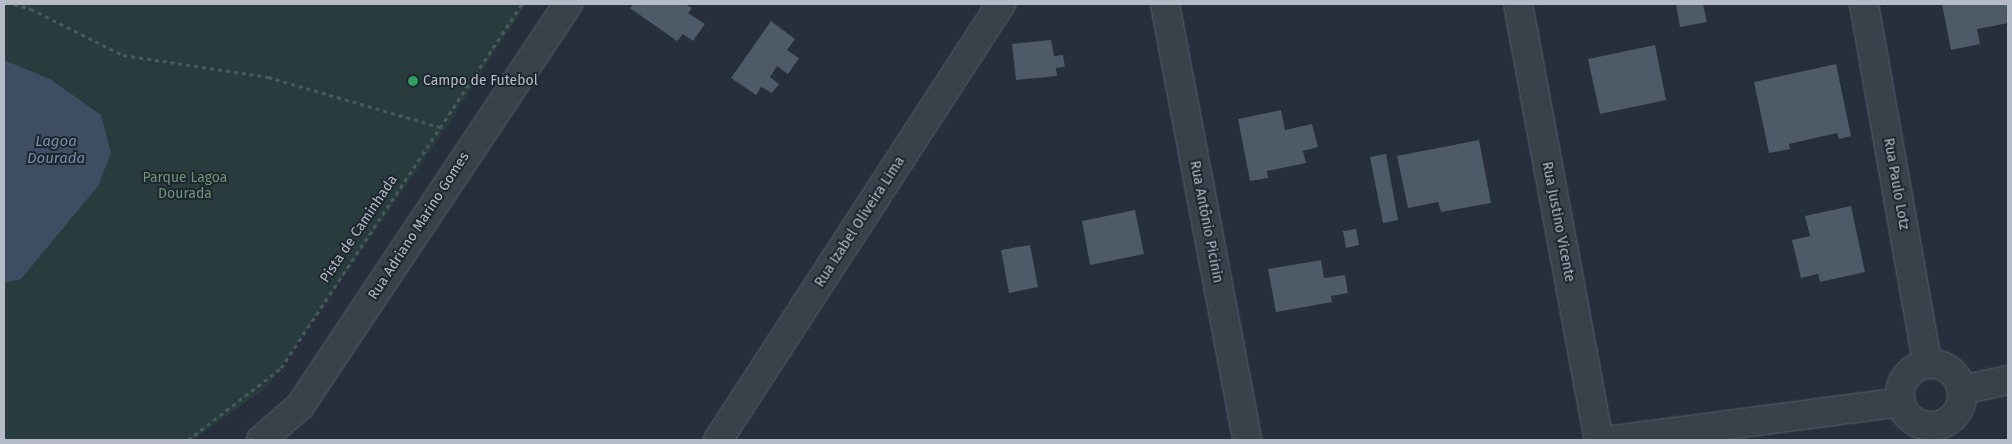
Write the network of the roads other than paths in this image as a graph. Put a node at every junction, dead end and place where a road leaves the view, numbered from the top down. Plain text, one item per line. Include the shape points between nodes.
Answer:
1 (568, 4) edge
2 (1001, 4) edge
3 (1165, 4) edge
4 (1518, 4) edge
5 (1864, 4) edge
6 (1927, 363) junction
7 (2008, 380) edge
8 (1962, 390) junction
9 (1901, 402) junction
10 (1936, 433) edge
11 (261, 440) edge
12 (718, 440) edge
13 (1246, 440) edge
14 (1599, 440) edge
15 (1613, 440) edge

1 - 11 street, Rua Adriano Marino Gomes via 300,406
2 - 12 street, Rua Izabel Oliveira Lima
3 - 13 street, Rua Antônio Picinin
4 - 14 street, Rua Justino Vicente
5 - 6 street, Rua Paulo Lotz
6 - 8 street via 1937,363 1954,373
6 - 9 street via 1908,373 1902,381
7 - 8 street
8 - 10 street via 1959,409
9 - 10 street via 1905,413
9 - 15 street

